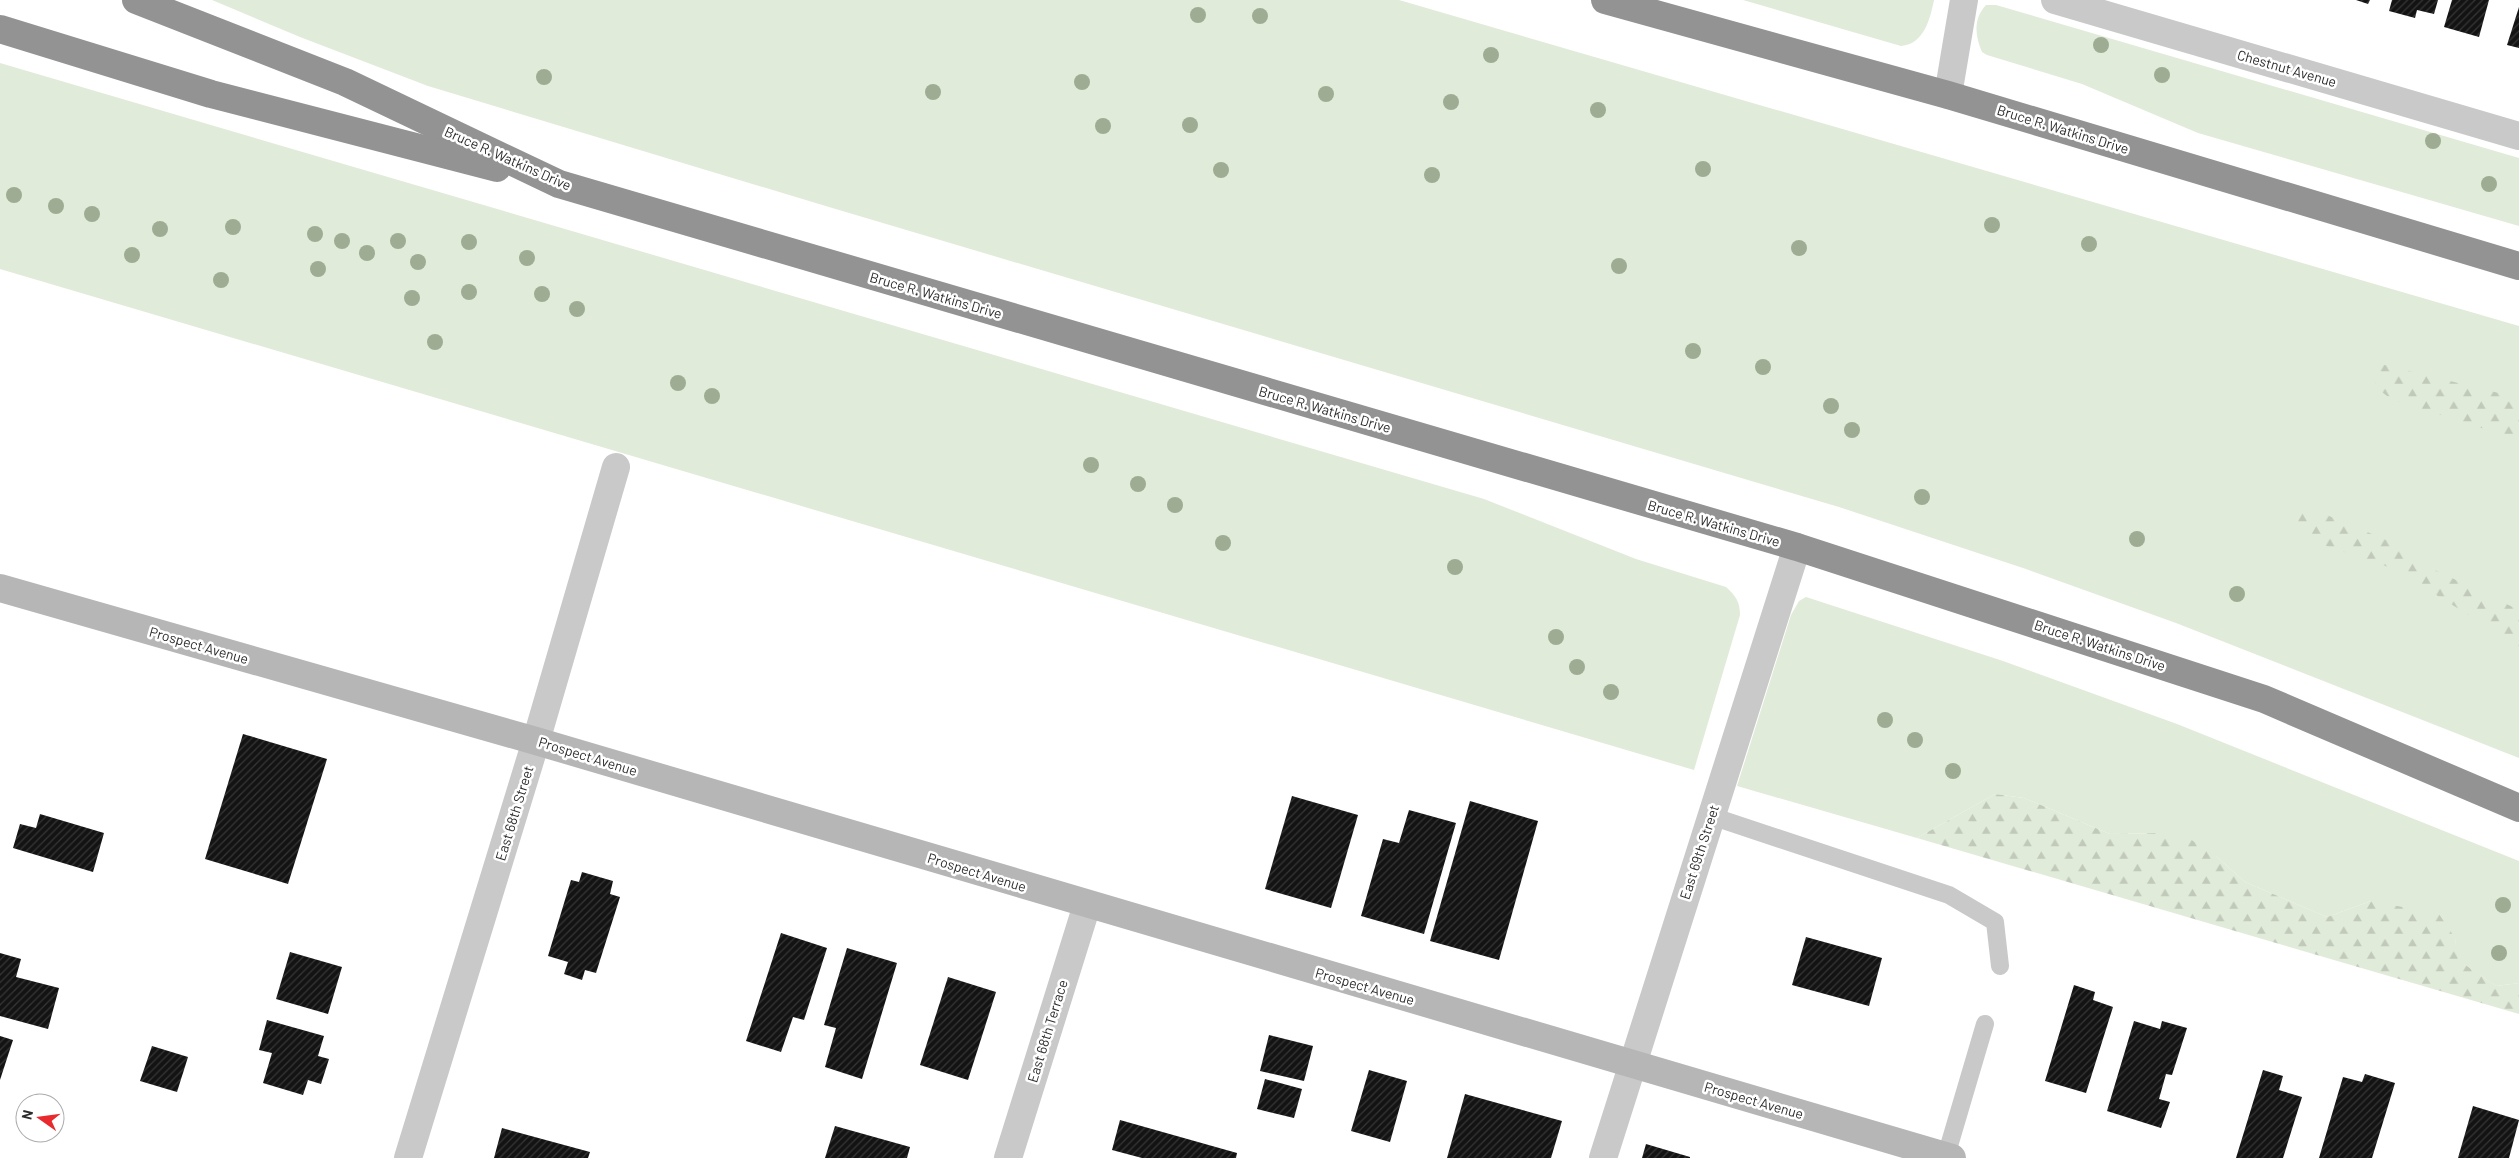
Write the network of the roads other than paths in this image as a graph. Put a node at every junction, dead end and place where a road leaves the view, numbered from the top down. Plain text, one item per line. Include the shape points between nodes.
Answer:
1 (136, 0) edge
2 (1605, 0) edge
3 (1964, 0) edge
4 (2055, 0) edge
5 (0, 29) edge
6 (1948, 95) junction
7 (2519, 136) edge
8 (559, 184) junction
9 (2519, 266) edge
10 (616, 467) dead end
11 (1797, 547) junction
12 (0, 588) edge
13 (536, 741) junction
14 (2519, 808) edge
15 (1711, 816) junction
16 (1087, 905) junction
17 (2000, 966) dead end
18 (1985, 1024) dead end
19 (1632, 1064) junction
20 (1949, 1157) edge
21 (408, 1158) edge
22 (1008, 1158) edge
23 (1603, 1158) edge

1 - 8 highway, Bruce R. Watkins Drive via 345,82
2 - 6 highway, Bruce R. Watkins Drive
3 - 6 street
4 - 7 street, Chestnut Avenue
5 - 8 highway via 211,94
6 - 9 highway, Bruce R. Watkins Drive
8 - 11 highway, Bruce R. Watkins Drive
10 - 13 street, East 68th Street
11 - 14 highway, Bruce R. Watkins Drive via 2264,699
11 - 15 street, East 69th Street
12 - 13 main road, Prospect Avenue
13 - 16 main road, Prospect Avenue
13 - 21 street, East 68th Street
15 - 17 lane via 1949,895 1994,922
15 - 19 street, East 69th Street
16 - 19 main road, Prospect Avenue
16 - 22 street, East 68th Terrace
18 - 20 lane
19 - 20 main road, Prospect Avenue
19 - 23 street, East 69th Street

